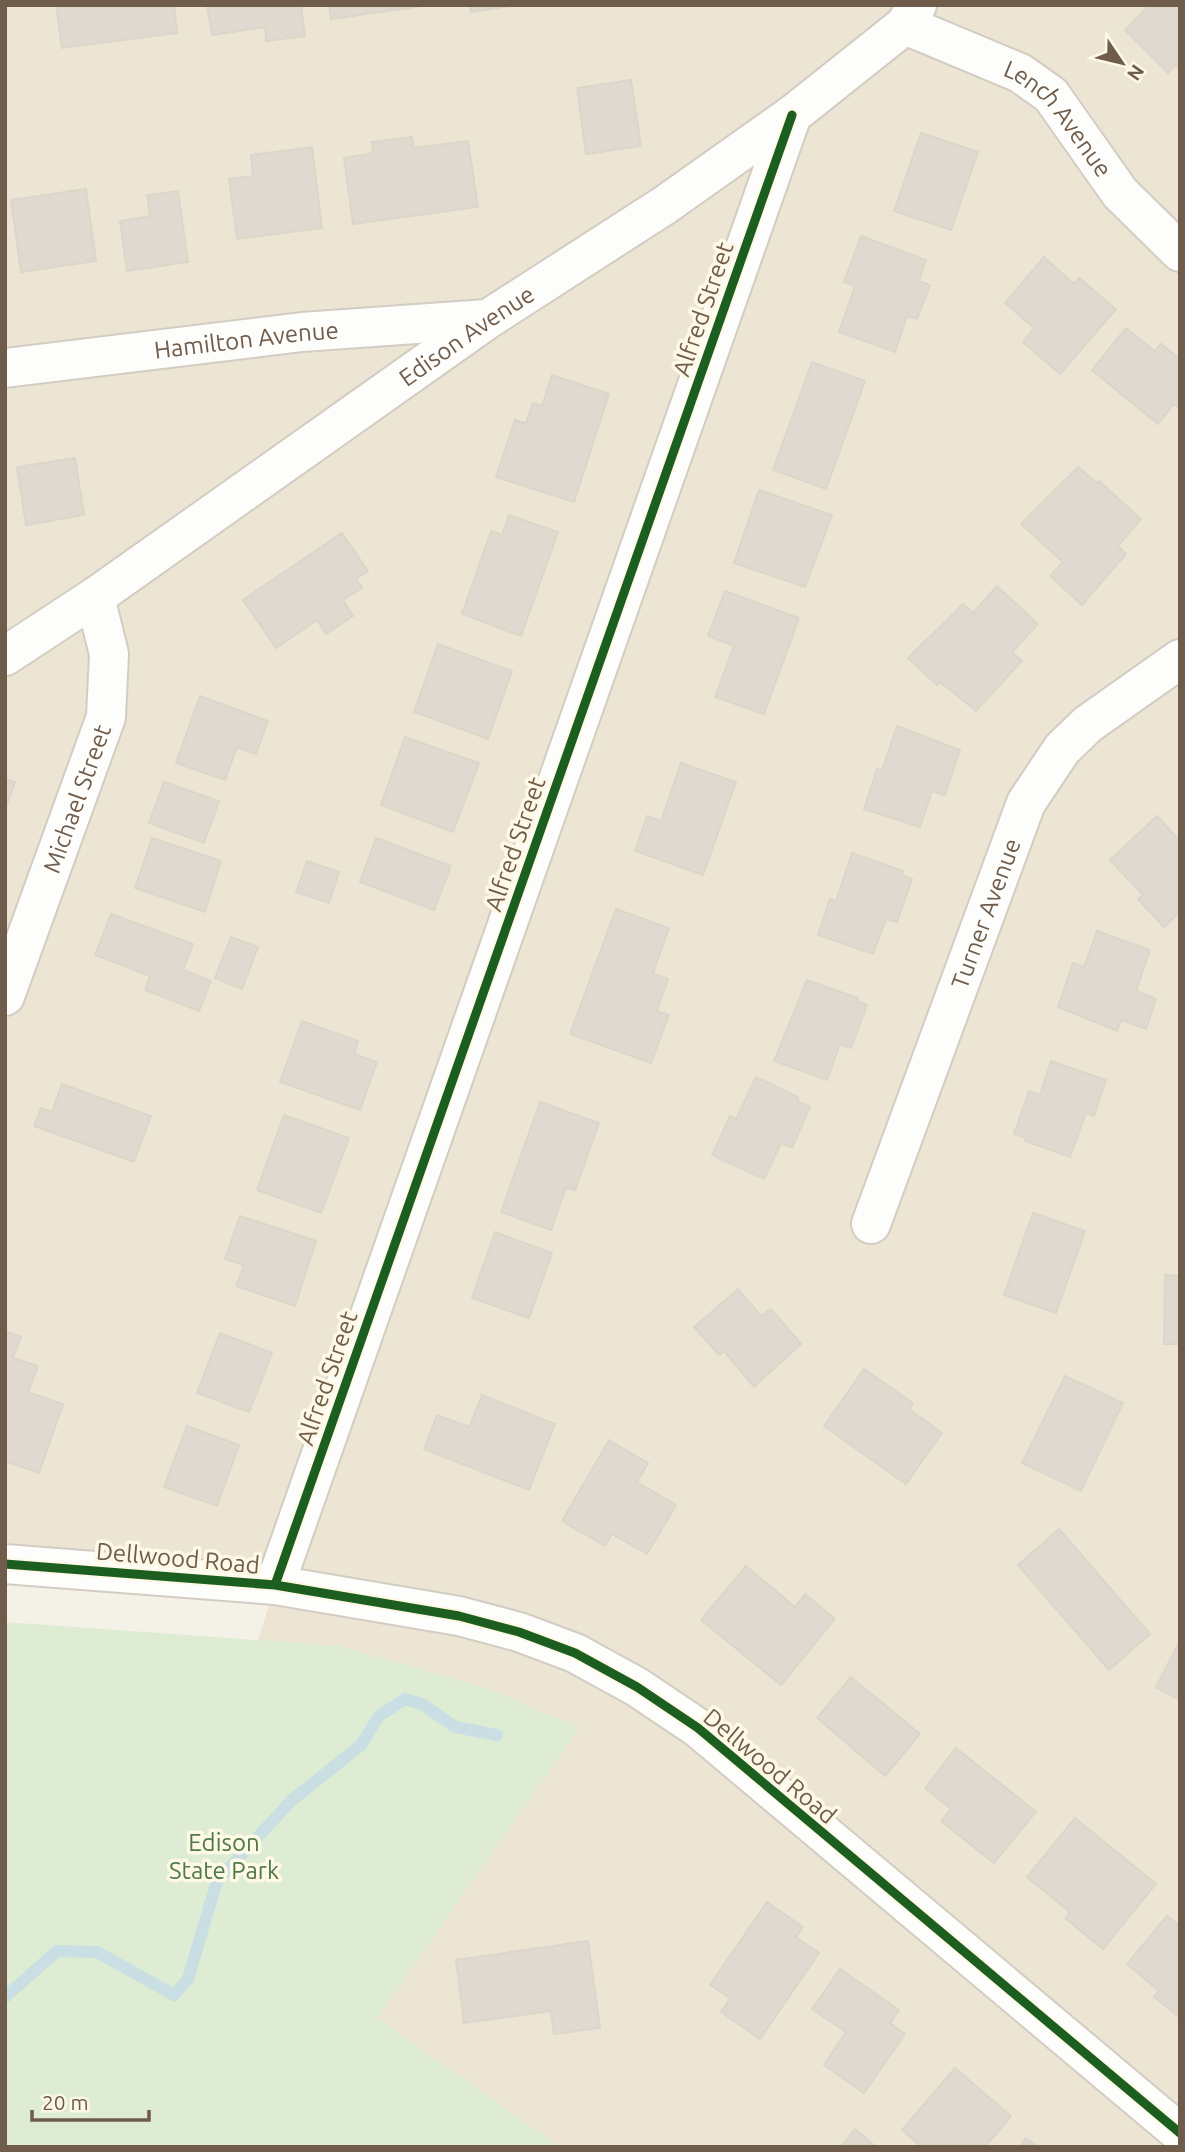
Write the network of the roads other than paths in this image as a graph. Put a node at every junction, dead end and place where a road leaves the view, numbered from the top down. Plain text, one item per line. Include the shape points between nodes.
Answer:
1 (911, 15) edge
2 (792, 115) junction
3 (1180, 252) edge
4 (488, 319) junction
5 (5, 368) edge
6 (95, 597) junction
7 (5, 656) edge
8 (1180, 659) edge
9 (5, 996) edge
10 (871, 1224) dead end
11 (5, 1564) edge
12 (275, 1585) junction
13 (1180, 2133) edge

1 - 2 street, Edison Avenue
1 - 3 street, Lench Avenue via 1020,73 1051,95 1120,193
2 - 4 street, Edison Avenue via 665,205
2 - 12 street, Alfred Street
4 - 5 street, Hamilton Avenue via 302,332
4 - 6 street, Edison Avenue
6 - 7 street, Edison Avenue
6 - 9 street, Michael Street via 109,654 106,717
8 - 10 street, Turner Avenue via 1087,724 1062,749 1027,803
11 - 12 street, Dellwood Road
12 - 13 street, Dellwood Road via 458,1616 519,1632 575,1653 637,1687 698,1728

